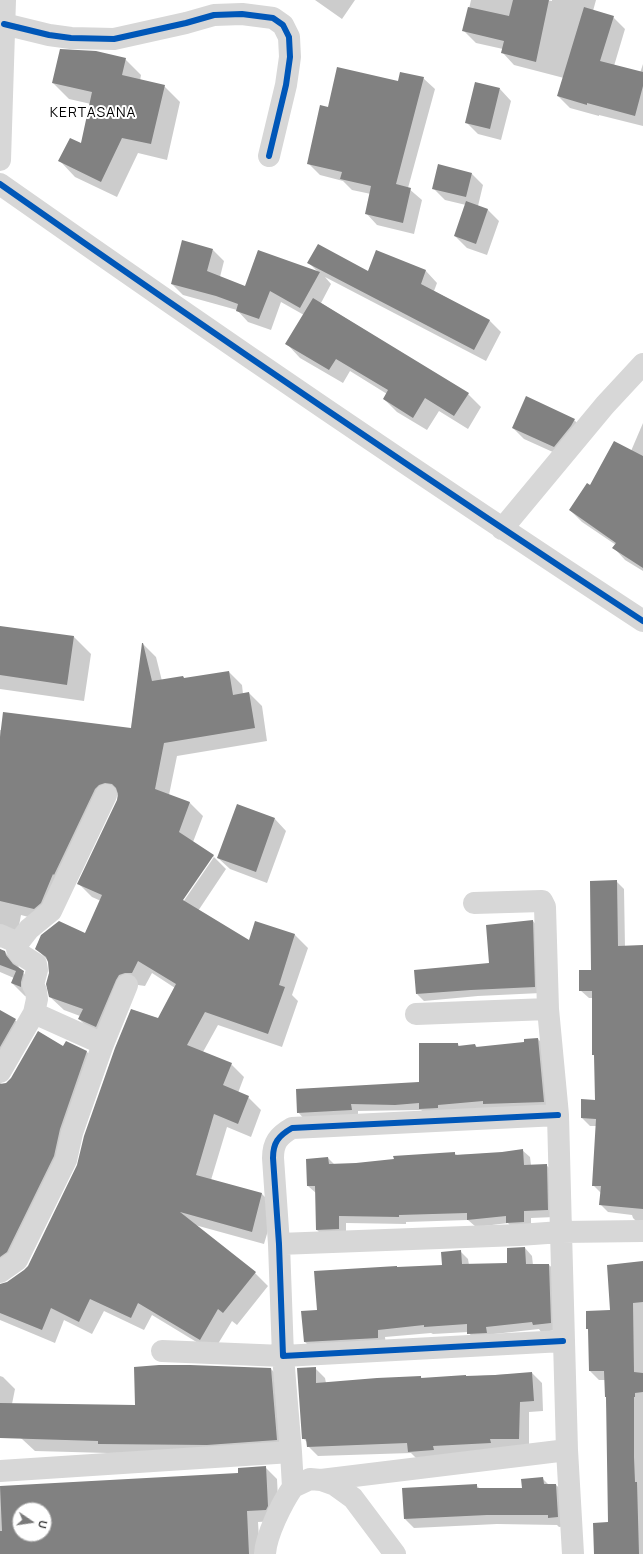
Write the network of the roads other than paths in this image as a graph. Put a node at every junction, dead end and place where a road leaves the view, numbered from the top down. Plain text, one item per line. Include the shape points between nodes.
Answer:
1 (5, 0) edge
2 (4, 24) junction
3 (269, 156) dead end
4 (0, 160) edge
5 (0, 184) edge
6 (643, 364) edge
7 (502, 529) junction
8 (643, 621) edge
9 (106, 795) dead end
10 (474, 902) dead end
11 (9, 939) edge
12 (127, 985) dead end
13 (548, 1009) junction
14 (34, 1013) junction
15 (416, 1014) dead end
16 (103, 1044) junction
17 (0, 1072) edge
18 (558, 1115) junction
19 (643, 1231) edge
20 (562, 1232) junction
21 (279, 1244) junction
22 (0, 1272) edge
23 (563, 1341) junction
24 (162, 1352) dead end
25 (283, 1356) junction
26 (567, 1450) junction
27 (291, 1452) junction
28 (0, 1471) edge
29 (322, 1480) junction
30 (293, 1487) junction
31 (265, 1554) edge
32 (395, 1554) edge
33 (573, 1554) edge

1 - 2 street
2 - 3 street via 49,35 114,39 214,15 242,14 273,18 283,25 288,37 290,57
2 - 4 street
5 - 7 street
6 - 7 street
7 - 8 street
9 - 11 street via 51,911 29,929
10 - 13 street via 542,900 546,917
11 - 14 street via 20,954 36,964 33,985 37,999
12 - 16 street
13 - 15 street
13 - 18 street
14 - 16 street
14 - 17 street
16 - 22 street via 72,1132 66,1160 17,1260
18 - 20 street
18 - 21 street via 292,1128 277,1140 273,1148
19 - 20 street
20 - 21 street
20 - 23 street
21 - 25 street
23 - 25 street
23 - 26 street
24 - 25 street
25 - 27 street
26 - 29 street
26 - 33 street
27 - 28 street
27 - 30 street
29 - 30 street via 310,1479
29 - 32 street via 353,1498
30 - 31 street via 284,1500

